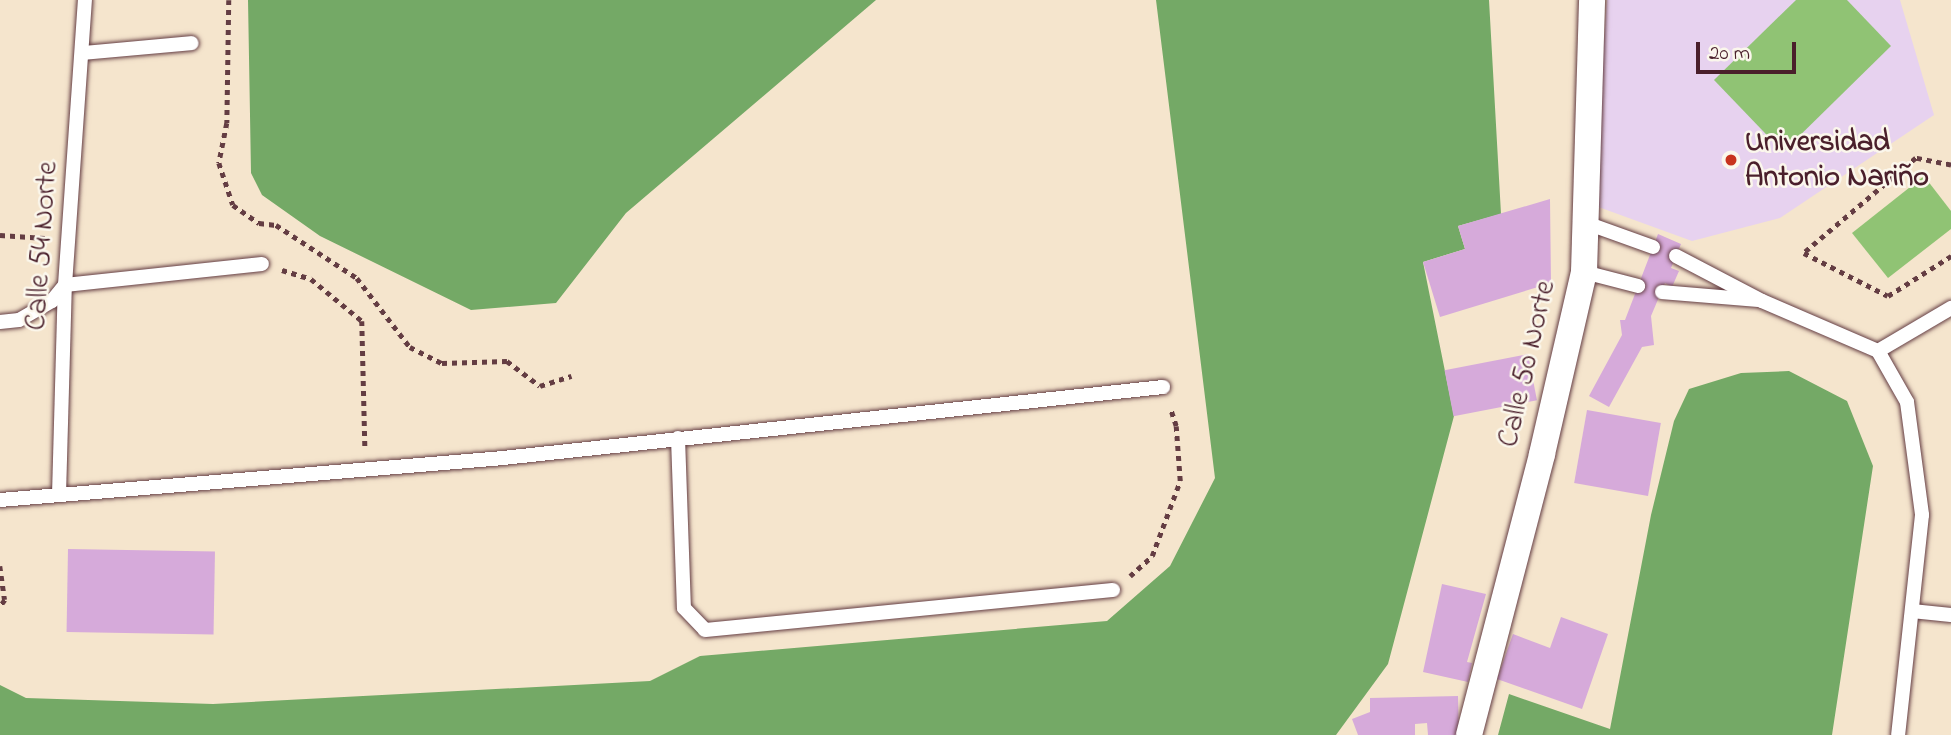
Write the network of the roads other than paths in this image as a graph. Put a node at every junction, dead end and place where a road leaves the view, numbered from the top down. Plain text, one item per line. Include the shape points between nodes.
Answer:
1 (85, 0) edge
2 (1592, 0) edge
3 (192, 43) dead end
4 (83, 53) junction
5 (1589, 224) junction
6 (1653, 247) dead end
7 (1676, 256) dead end
8 (262, 264) road end
9 (1584, 272) junction
10 (65, 285) junction
11 (1637, 286) dead end
12 (1662, 292) dead end
13 (1762, 301) junction
14 (1951, 308) edge
15 (0, 322) edge
16 (1878, 351) junction
17 (1163, 387) road end
18 (677, 438) junction
19 (59, 495) junction
20 (0, 500) edge
21 (1113, 590) road end
22 (1912, 611) junction
23 (1951, 615) edge
24 (1469, 735) edge
25 (1898, 735) edge

1 - 4 lane, Calle 54 Norte
2 - 5 street, Calle 50 Norte
3 - 4 lane
4 - 10 lane, Calle 54 Norte
5 - 6 lane
5 - 9 street, Calle 50 Norte
7 - 13 lane
8 - 10 lane
9 - 11 lane
9 - 24 street, Calle 50 Norte
10 - 15 lane via 52,301 19,320
10 - 19 lane, Calle 54 Norte
12 - 13 lane
13 - 16 lane
14 - 16 lane
16 - 22 lane via 1907,401 1914,439 1922,515
17 - 18 lane
18 - 19 lane
18 - 21 lane via 684,607 705,630
19 - 20 lane
22 - 23 lane
22 - 25 lane

